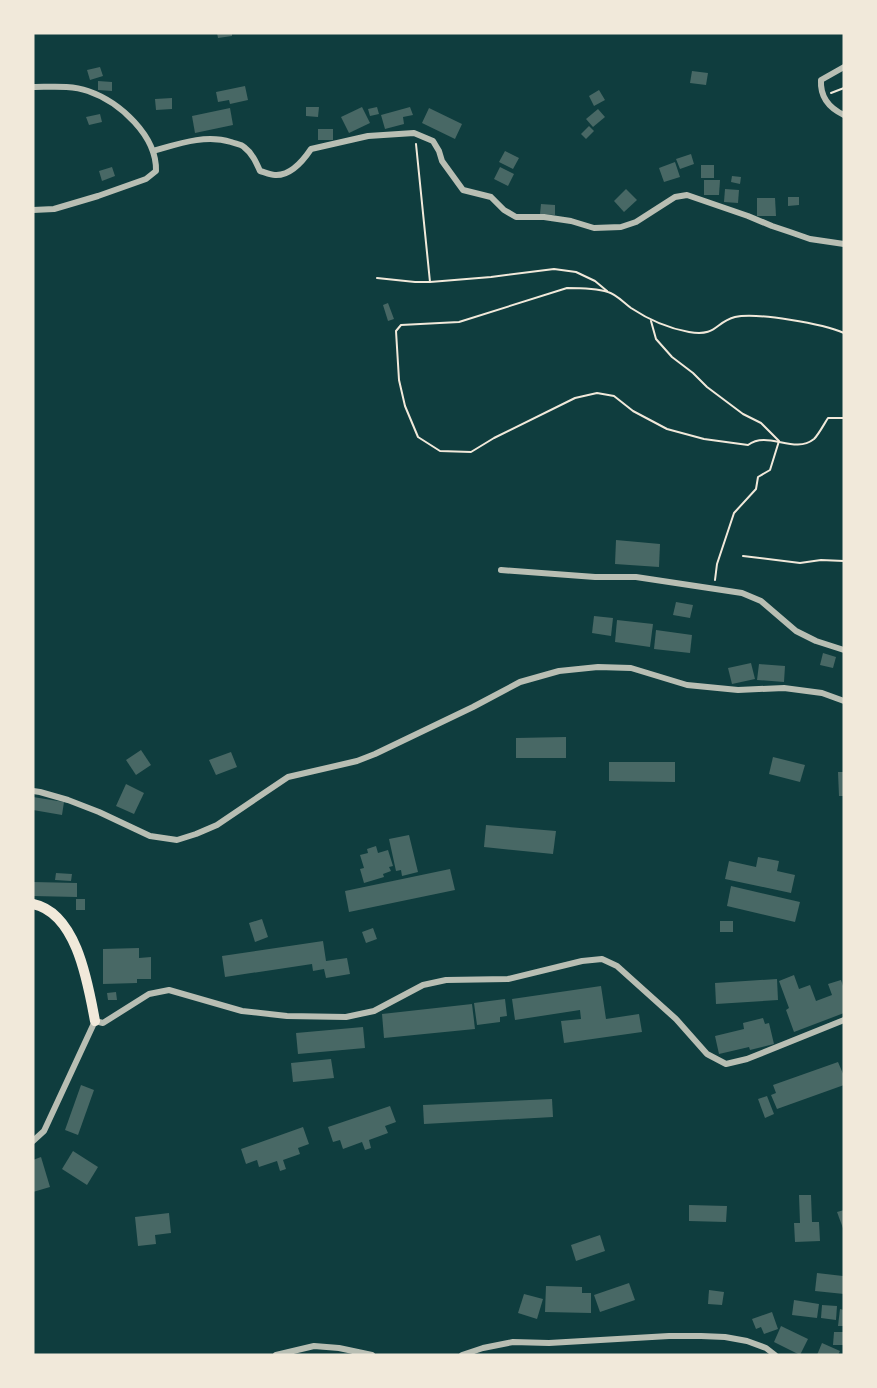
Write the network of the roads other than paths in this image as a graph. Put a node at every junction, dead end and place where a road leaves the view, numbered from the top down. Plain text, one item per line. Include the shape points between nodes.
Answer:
1 (844, 67) edge
2 (33, 87) edge
3 (844, 115) edge
4 (153, 151) junction
5 (33, 210) edge
6 (844, 244) edge
7 (501, 570) dead end
8 (844, 650) edge
9 (844, 701) edge
10 (33, 791) edge
11 (33, 904) edge
12 (844, 1020) edge
13 (95, 1021) junction
14 (33, 1141) edge
15 (276, 1355) edge
16 (372, 1355) edge
17 (462, 1355) edge
18 (775, 1355) edge

1 - 3 street via 821,80 820,88 827,103
2 - 4 street via 60,86 99,96 135,123
4 - 5 street via 156,171 146,179 54,209
4 - 6 street via 189,141 223,140 243,146 260,171 275,175 289,172 311,149 368,136 414,133 433,141 463,190 491,197 516,217 544,217 594,228 621,227 675,197 687,195 790,232
7 - 8 street via 636,577 742,593 761,602 796,631
9 - 10 street via 822,693 784,688 738,690 687,685 631,668 559,671 520,682 357,761 288,777 217,825 177,840 150,836 68,800
11 - 13 highway via 59,919 78,951
12 - 13 street via 726,1064 707,1054 676,1019 617,966 602,959 508,979 446,980 423,985 374,1011 346,1017 242,1011 169,990 149,994 103,1023
13 - 14 street via 44,1131
15 - 16 street via 314,1346
17 - 18 street via 513,1342 690,1336 747,1341

